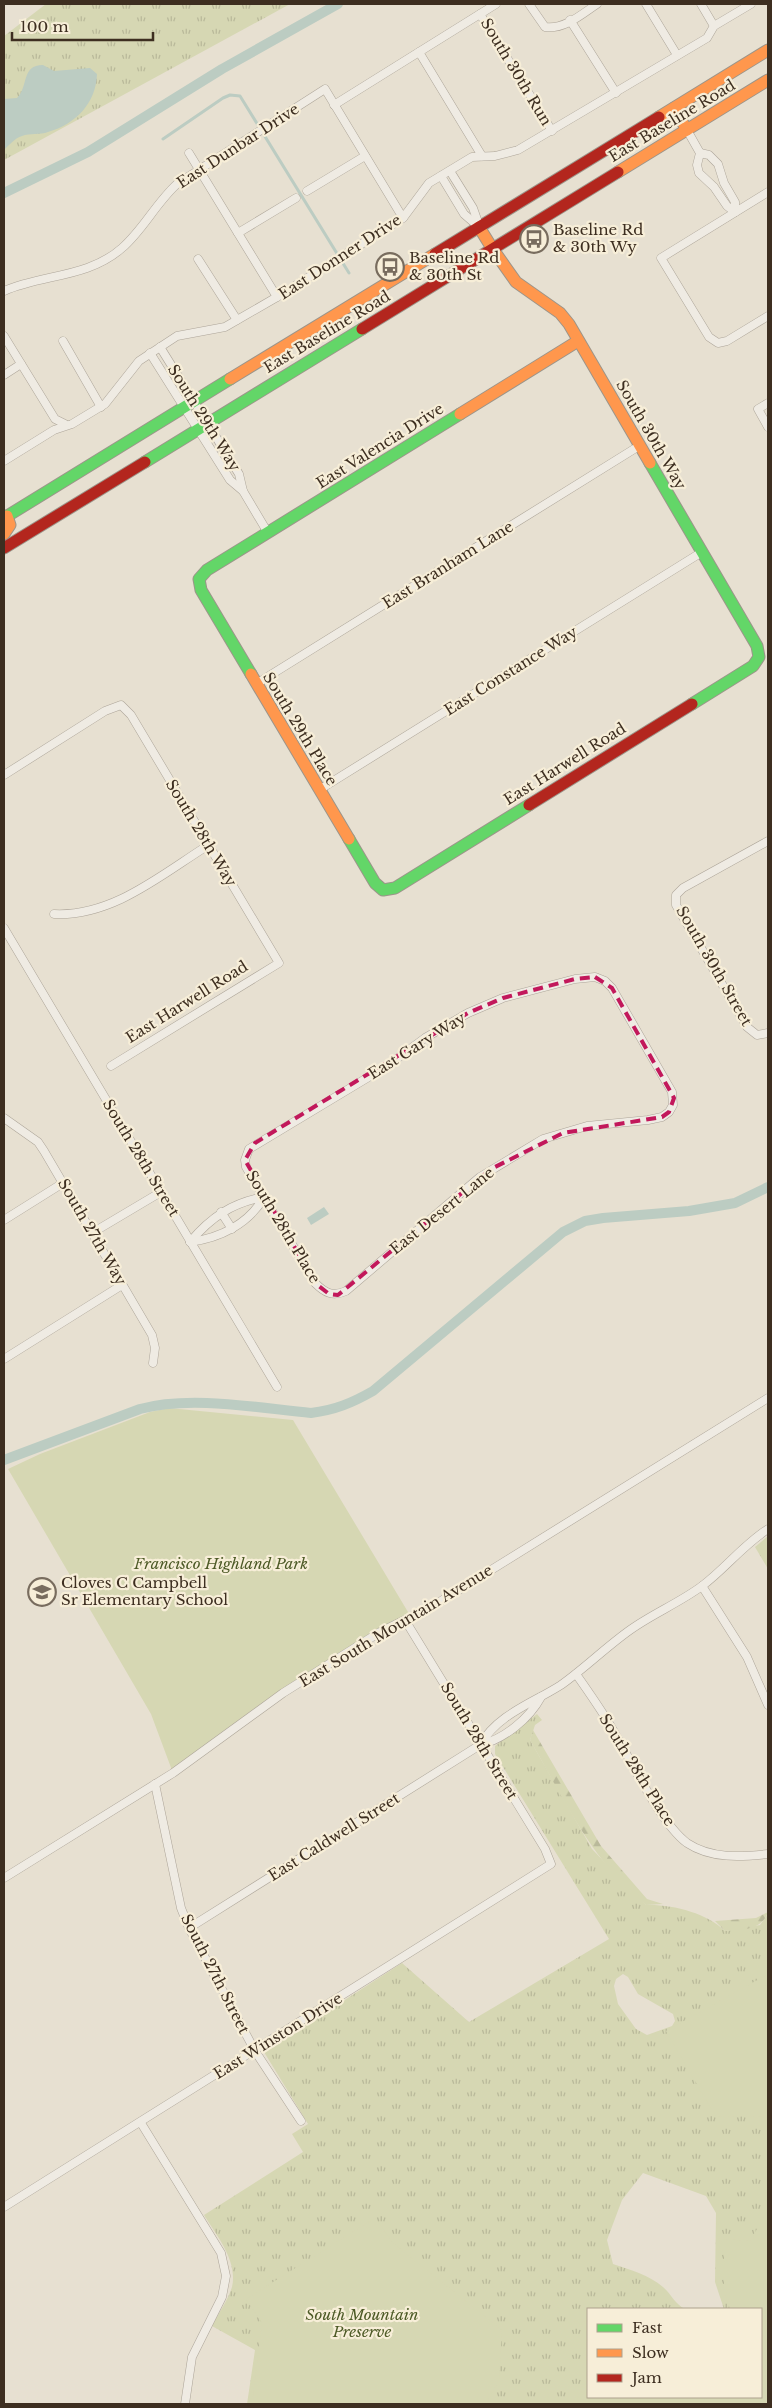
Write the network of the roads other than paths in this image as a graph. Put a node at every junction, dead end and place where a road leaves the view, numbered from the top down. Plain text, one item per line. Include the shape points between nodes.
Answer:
1 (496, 4) edge
2 (529, 4) edge
3 (597, 4) edge
4 (646, 4) edge
5 (701, 4) edge
6 (751, 4) edge
7 (586, 7) edge
8 (480, 14) junction
9 (570, 20) junction
10 (714, 26) junction
11 (768, 50) edge
12 (419, 52) junction
13 (677, 55) junction
14 (768, 80) edge
15 (616, 93) junction
16 (334, 105) junction
17 (674, 108) junction
18 (687, 130) junction
19 (552, 131) junction
20 (700, 153) junction
21 (189, 154) dead end
22 (365, 156) junction
23 (482, 156) junction
24 (199, 169) junction
25 (450, 171) junction
26 (440, 176) junction
27 (307, 191) dead end
28 (463, 191) junction
29 (768, 192) edge
30 (453, 197) junction
31 (296, 198) dead end
32 (735, 212) junction
33 (403, 218) junction
34 (479, 227) junction
35 (238, 233) junction
36 (492, 248) junction
37 (198, 259) dead end
38 (4, 292) edge
39 (277, 297) junction
40 (768, 316) edge
41 (237, 320) junction
42 (4, 336) edge
43 (63, 341) dead end
44 (578, 341) junction
45 (160, 347) junction
46 (150, 353) junction
47 (20, 364) junction
48 (174, 369) junction
49 (4, 375) edge
50 (164, 375) junction
51 (768, 403) edge
52 (189, 404) junction
53 (101, 407) junction
54 (65, 424) junction
55 (203, 425) junction
56 (768, 427) edge
57 (639, 446) junction
58 (4, 461) edge
59 (232, 462) junction
60 (223, 467) junction
61 (243, 492) junction
62 (5, 514) edge
63 (268, 533) junction
64 (4, 534) edge
65 (4, 548) edge
66 (702, 552) junction
67 (199, 579) joint
68 (759, 657) joint
69 (256, 684) junction
70 (4, 775) edge
71 (319, 790) junction
72 (768, 841) edge
73 (208, 846) junction
74 (383, 890) joint
75 (54, 914) dead end
76 (4, 928) edge
77 (279, 963) joint
78 (604, 981) joint
79 (768, 1033) edge
80 (112, 1066) dead end
81 (4, 1118) edge
82 (246, 1155) joint
83 (63, 1183) junction
84 (161, 1192) junction
85 (264, 1197) junction
86 (221, 1212) junction
87 (4, 1220) edge
88 (232, 1229) junction
89 (92, 1233) junction
90 (190, 1242) junction
91 (122, 1285) junction
92 (329, 1294) joint
93 (4, 1359) edge
94 (153, 1363) dead end
95 (277, 1387) dead end
96 (768, 1398) edge
97 (768, 1529) edge
98 (702, 1586) junction
99 (405, 1620) junction
100 (576, 1674) junction
101 (542, 1698) junction
102 (768, 1705) edge
103 (519, 1709) junction
104 (525, 1717) junction
105 (480, 1745) junction
106 (155, 1784) junction
107 (768, 1854) edge
108 (551, 1864) joint
109 (4, 1878) edge
110 (189, 1928) junction
111 (256, 2051) junction
112 (301, 2121) dead end
113 (141, 2123) junction
114 (4, 2207) edge
115 (185, 2404) edge

1 - 8 street
2 - 9 street via 545,27 560,27
3 - 7 street
4 - 13 street
5 - 10 street
6 - 10 street, East Donner Drive
7 - 9 street
8 - 12 street
8 - 19 street, South 30th Run
9 - 15 street
10 - 13 street, East Donner Drive via 707,38
11 - 17 main road, East Baseline Road
12 - 16 street
12 - 23 street
13 - 15 street, East Donner Drive
14 - 18 main road, East Baseline Road
15 - 19 street, East Donner Drive
16 - 22 street
16 - 24 street, East Dunbar Drive via 325,89
17 - 18 main road
17 - 34 main road, East Baseline Road
18 - 20 street
18 - 36 main road, East Baseline Road
19 - 23 street, East Donner Drive via 518,150
20 - 32 street via 699,173
20 - 32 street via 709,155 718,164 736,202
21 - 24 street
22 - 27 street
22 - 33 street
23 - 25 street, East Donner Drive via 472,157
24 - 35 street
24 - 38 street, East Dunbar Drive via 166,194 139,230 107,259 66,276 40,278
25 - 26 street, East Donner Drive
25 - 28 street
26 - 30 street
26 - 33 street, East Donner Drive via 429,183
28 - 30 street
28 - 34 street
29 - 32 street
30 - 34 street via 464,214
31 - 35 street
32 - 40 street via 661,258 710,336 718,343 727,341
33 - 39 street, East Donner Drive
34 - 36 main road, South 30th Way
34 - 52 main road, East Baseline Road
35 - 39 street
36 - 44 main road, South 30th Way via 516,282 560,312
36 - 55 main road, East Baseline Road
37 - 41 street
39 - 41 street, East Donner Drive
41 - 45 street, East Donner Drive via 223,328 176,336
42 - 47 street
43 - 53 street
44 - 57 main road, South 30th Way
44 - 63 main road, East Valencia Drive
45 - 46 street, East Donner Drive
45 - 48 street, South 29th Way
46 - 50 street
46 - 53 street, East Donner Drive via 139,361
47 - 49 street
47 - 54 street via 55,419
48 - 50 street
48 - 52 street, South 29th Way
50 - 52 street
51 - 56 street via 758,409
52 - 55 street
52 - 62 main road, East Baseline Road
53 - 54 street, East Donner Drive via 72,424
54 - 58 street, East Donner Drive
55 - 59 street, South 29th Way
55 - 60 street, South 29th Way
55 - 65 main road, East Baseline Road
57 - 66 main road, South 30th Way
57 - 69 street, East Branham Lane
59 - 60 street
59 - 61 street, South 29th Way
60 - 61 street, South 29th Way via 230,480
61 - 63 street, South 29th Way
62 - 64 main road via 10,525
63 - 67 main road, East Valencia Drive via 207,570
66 - 68 main road, South 30th Way via 757,646
66 - 71 street, East Constance Way
67 - 69 main road, South 29th Place via 201,590
68 - 74 main road, East Harwell Road via 752,666 412,878 395,888
69 - 71 main road, South 29th Place
70 - 73 street, South 28th Way via 105,711 121,706 131,715
71 - 74 main road, South 29th Place via 374,882
72 - 79 street, South 30th Street via 676,895 676,906 747,1027 756,1035
73 - 75 street via 107,906 88,913
73 - 77 street, South 28th Way
76 - 84 street, South 28th Street
77 - 80 street, East Harwell Road
78 - 82 street, East Gary Way via 595,977 574,979 503,998 468,1013 425,1038 387,1066 255,1144
78 - 92 street, East Desert Lane via 612,988 667,1081 672,1092 669,1112 662,1117 587,1126 543,1140 480,1177 346,1291 338,1295
81 - 83 street, South 27th Way via 38,1142
82 - 85 street, South 28th Place via 246,1167
83 - 87 street
83 - 89 street, South 27th Way
84 - 89 street
84 - 90 street, South 28th Street
85 - 86 street via 246,1200
85 - 88 street via 256,1211
85 - 92 street, South 28th Place via 315,1284
86 - 88 street
86 - 90 street
88 - 90 street via 206,1240
89 - 91 street, South 27th Way
90 - 95 street, South 28th Street
91 - 93 street
91 - 94 street, South 27th Way via 152,1335 155,1348
96 - 99 street, East South Mountain Avenue via 433,1606
97 - 98 street, East Caldwell Street
98 - 100 street, East Caldwell Street via 630,1630
98 - 102 street via 747,1657
99 - 105 street, South 28th Street
99 - 106 street, East South Mountain Avenue via 380,1632 260,1708 212,1746
100 - 101 street, East Caldwell Street
100 - 107 street, South 28th Place via 610,1724 671,1827 687,1842 706,1852 738,1857
101 - 103 street, East Caldwell Street via 527,1702
101 - 104 street, East Caldwell Street
103 - 104 street
103 - 105 street, East Caldwell Street via 488,1731
104 - 105 street, East Caldwell Street via 495,1741
105 - 108 street, South 28th Street via 545,1849
105 - 110 street, East Caldwell Street
106 - 109 street, East South Mountain Avenue
106 - 110 street, South 27th Street via 181,1908
108 - 111 street, East Winston Drive
110 - 111 street, South 27th Street
111 - 112 street, South 27th Street
111 - 113 street, East Winston Drive
113 - 114 street, East Winston Drive
113 - 115 street via 221,2253 226,2276 222,2297 192,2357

